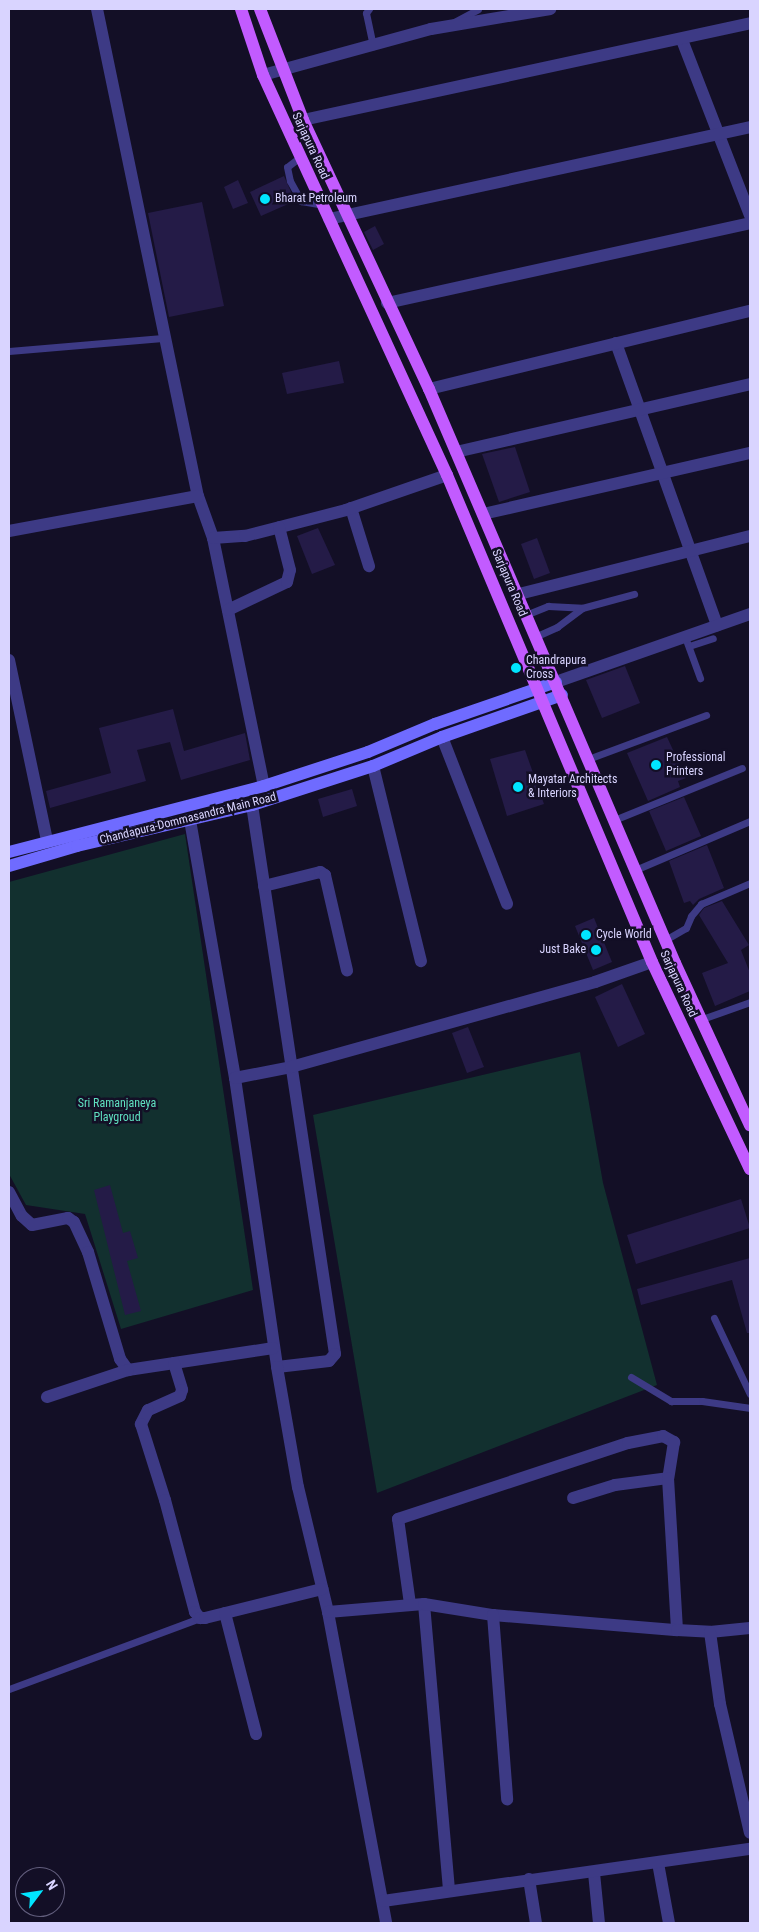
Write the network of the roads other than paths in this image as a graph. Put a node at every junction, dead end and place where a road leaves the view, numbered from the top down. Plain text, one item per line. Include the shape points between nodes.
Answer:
1 (97, 9) edge
2 (241, 9) edge
3 (260, 9) edge
4 (369, 9) edge
5 (478, 9) edge
6 (550, 9) edge
7 (750, 23) edge
8 (449, 25) junction
9 (682, 40) junction
10 (373, 46) junction
11 (283, 70) junction
12 (263, 75) junction
13 (303, 120) junction
14 (750, 127) edge
15 (717, 135) junction
16 (300, 157) junction
17 (322, 205) junction
18 (346, 214) junction
19 (750, 216) edge
20 (329, 219) junction
21 (750, 222) edge
22 (387, 303) junction
23 (750, 311) edge
24 (165, 338) junction
25 (616, 343) junction
26 (9, 351) edge
27 (750, 384) edge
28 (429, 389) junction
29 (642, 409) junction
30 (456, 452) junction
31 (750, 453) edge
32 (664, 473) junction
33 (447, 475) junction
34 (198, 496) junction
35 (351, 508) junction
36 (483, 514) junction
37 (279, 528) junction
38 (9, 531) edge
39 (750, 536) edge
40 (212, 538) junction
41 (691, 550) junction
42 (369, 566) dead end
43 (518, 594) junction
44 (634, 594) dead end
45 (582, 608) junction
46 (228, 610) junction
47 (528, 614) junction
48 (750, 614) edge
49 (717, 626) junction
50 (537, 636) junction
51 (713, 638) dead end
52 (687, 642) junction
53 (9, 660) edge
54 (700, 678) dead end
55 (556, 682) junction
56 (540, 688) junction
57 (562, 696) junction
58 (545, 704) junction
59 (706, 715) dead end
60 (442, 737) junction
61 (588, 759) junction
62 (373, 766) junction
63 (742, 768) dead end
64 (264, 786) junction
65 (252, 805) junction
66 (190, 820) junction
67 (614, 820) junction
68 (750, 821) edge
69 (47, 840) junction
70 (9, 852) edge
71 (9, 866) edge
72 (635, 870) junction
73 (750, 883) edge
74 (264, 886) junction
75 (507, 904) dead end
76 (665, 940) junction
77 (421, 961) dead end
78 (652, 962) junction
79 (347, 970) dead end
80 (750, 1002) edge
81 (702, 1019) junction
82 (291, 1067) junction
83 (235, 1078) junction
84 (750, 1125) edge
85 (750, 1170) edge
86 (9, 1192) edge
87 (714, 1318) dead end
88 (273, 1348) junction
89 (174, 1363) junction
90 (277, 1367) junction
91 (128, 1370) junction
92 (631, 1377) dead end
93 (750, 1394) edge
94 (47, 1397) dead end
95 (750, 1408) edge
96 (668, 1478) junction
97 (573, 1498) dead end
98 (322, 1589) junction
99 (410, 1604) junction
100 (424, 1604) junction
101 (328, 1612) junction
102 (225, 1613) junction
103 (494, 1615) junction
104 (200, 1618) junction
105 (750, 1628) edge
106 (677, 1630) junction
107 (710, 1632) junction
108 (9, 1690) edge
109 (256, 1734) dead end
110 (508, 1799) dead end
111 (750, 1833) edge
112 (750, 1849) edge
113 (658, 1863) junction
114 (594, 1873) junction
115 (529, 1879) junction
116 (449, 1891) junction
117 (383, 1901) junction
118 (386, 1923) edge
119 (536, 1923) edge
120 (599, 1923) edge
121 (669, 1923) edge

1 - 24 street
2 - 12 main road, Sarjapura Road
3 - 11 main road, Sarjapura Road
4 - 10 lane via 366,14
5 - 8 lane
6 - 8 street
7 - 9 street
8 - 10 street
9 - 13 street
9 - 15 street
10 - 11 street
11 - 12 street
11 - 13 main road, Sarjapura Road
12 - 16 main road, Sarjapura Road
13 - 18 main road, Sarjapura Road
14 - 15 street
15 - 18 street
15 - 19 street
16 - 17 main road, Sarjapura Road
16 - 17 lane via 287,167 290,181 300,201
17 - 20 main road, Sarjapura Road
18 - 20 street
18 - 22 main road, Sarjapura Road
20 - 33 main road, Sarjapura Road
21 - 22 street
22 - 28 main road, Sarjapura Road
23 - 25 street
24 - 26 lane
24 - 34 street
25 - 28 street
25 - 29 street
27 - 29 street
28 - 30 main road, Sarjapura Road
29 - 30 street
29 - 32 street
30 - 36 main road, Sarjapura Road
31 - 32 street
32 - 36 street
32 - 41 street
33 - 35 street
33 - 56 main road, Sarjapura Road
34 - 38 street
34 - 40 street
35 - 37 street
35 - 42 street
36 - 43 main road, Sarjapura Road
37 - 40 street via 245,536
37 - 46 street via 290,570 287,582
39 - 41 street
40 - 46 street
41 - 43 street
41 - 49 street
43 - 47 main road, Sarjapura Road
44 - 45 lane
45 - 47 lane via 548,606
45 - 50 lane via 557,627
46 - 64 street
47 - 50 main road, Sarjapura Road
48 - 49 street
49 - 52 street
50 - 55 main road, Sarjapura Road
51 - 52 lane
52 - 54 lane
52 - 55 street
53 - 69 street
55 - 56 main road, Chandapura-Dommasandra Main Road
55 - 57 main road, Sarjapura Road
56 - 58 main road, Sarjapura Road
56 - 64 main road, Chandapura-Dommasandra Main Road
57 - 58 main road, Chandapura-Dommasandra Main Road
57 - 61 main road, Sarjapura Road
58 - 60 main road, Chandapura-Dommasandra Main Road
58 - 78 main road, Sarjapura Road
59 - 61 lane
60 - 62 main road, Chandapura-Dommasandra Main Road
60 - 75 street
61 - 67 main road, Sarjapura Road
62 - 65 main road, Chandapura-Dommasandra Main Road
62 - 77 street
63 - 67 lane
64 - 69 main road, Chandapura-Dommasandra Main Road
65 - 66 main road, Chandapura-Dommasandra Main Road
65 - 74 street
66 - 71 main road, Chandapura-Dommasandra Main Road
66 - 83 street
67 - 72 main road, Sarjapura Road
68 - 72 lane
69 - 70 main road, Chandapura-Dommasandra Main Road
72 - 76 main road, Sarjapura Road
73 - 76 lane via 701,904 686,928
74 - 79 street via 320,872 325,875
74 - 82 street
76 - 81 main road, Sarjapura Road
78 - 82 street via 595,982
78 - 85 main road, Sarjapura Road
80 - 81 lane
81 - 84 main road, Sarjapura Road
82 - 83 street
82 - 90 street via 335,1354 329,1361
83 - 88 street
86 - 91 street via 22,1216 32,1225 68,1218 74,1222 88,1252 120,1359
87 - 93 lane
88 - 89 street
88 - 90 street
89 - 91 street
89 - 104 street via 182,1390 180,1396 148,1410 141,1424 195,1612
90 - 98 street via 298,1487
91 - 94 street
92 - 95 lane via 671,1401 702,1401
96 - 97 street via 615,1485
96 - 99 street via 674,1442 663,1436 628,1443 402,1517 397,1522
96 - 106 street
98 - 101 street
98 - 102 street
99 - 100 street
99 - 101 street
100 - 103 street
100 - 116 street
101 - 117 street
102 - 104 street
102 - 109 street
103 - 106 street
103 - 110 street
104 - 108 lane
105 - 107 street
106 - 107 street
107 - 111 street via 720,1704
112 - 113 street
113 - 114 street
113 - 121 street
114 - 115 street
114 - 120 street
115 - 116 street
115 - 119 street
116 - 117 street
117 - 118 street

